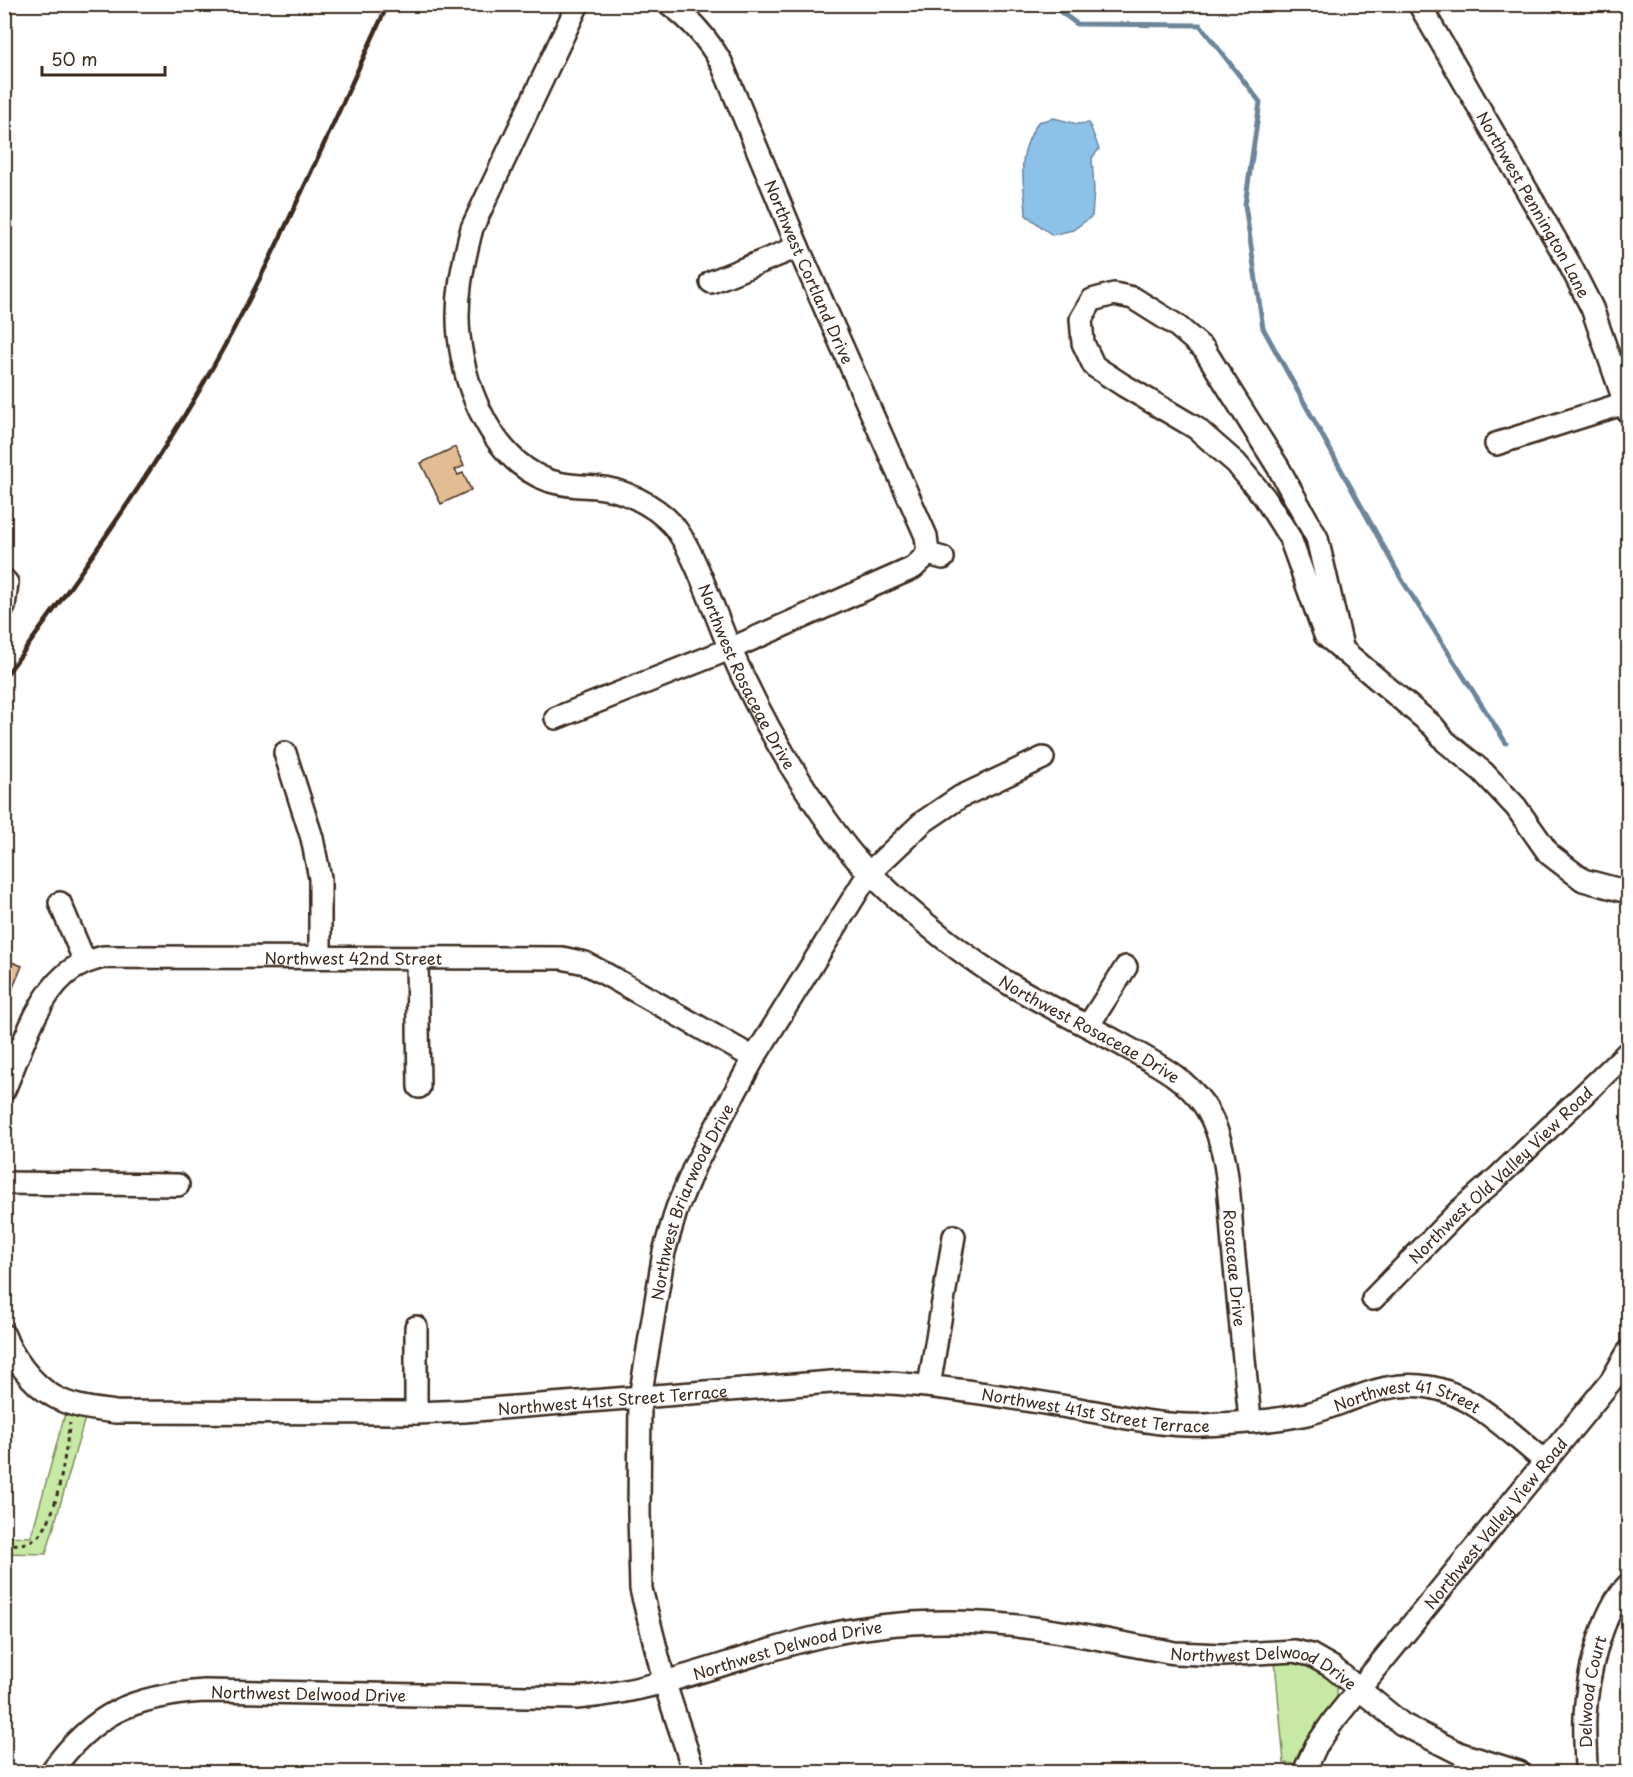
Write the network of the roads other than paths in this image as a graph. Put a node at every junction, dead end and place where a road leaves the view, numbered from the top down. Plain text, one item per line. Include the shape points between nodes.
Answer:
1 (578, 4) edge
2 (669, 4) edge
3 (1419, 4) edge
4 (798, 247) junction
5 (711, 282) dead end
6 (1627, 408) edge
7 (1496, 444) dead end
8 (6, 582) edge
9 (4, 607) edge
10 (730, 649) junction
11 (1343, 651) junction
12 (556, 718) dead end
13 (285, 753) dead end
14 (1043, 758) dead end
15 (868, 873) junction
16 (1629, 892) edge
17 (60, 903) dead end
18 (320, 957) junction
19 (417, 959) junction
20 (85, 962) junction
21 (1126, 967) dead end
22 (1088, 1026) junction
23 (1629, 1052) edge
24 (754, 1058) junction
25 (419, 1087) dead end
26 (4, 1090) edge
27 (1210, 1117) joint
28 (4, 1183) edge
29 (178, 1185) dead end
30 (954, 1236) dead end
31 (1373, 1299) dead end
32 (416, 1327) dead end
33 (4, 1335) edge
34 (1629, 1352) edge
35 (929, 1386) junction
36 (640, 1398) junction
37 (416, 1413) junction
38 (1250, 1420) junction
39 (1546, 1462) junction
40 (1629, 1585) edge
41 (665, 1684) junction
42 (1358, 1689) junction
43 (51, 1773) edge
44 (694, 1773) edge
45 (1304, 1773) edge
46 (1519, 1773) edge
47 (1586, 1773) edge

1 - 10 street, Northwest Rosaceae Drive via 471,228 458,300 465,366 494,437 512,459 533,474 575,487 596,487 629,495 672,524
2 - 4 street, Northwest Cortland Drive via 706,38 721,62
3 - 6 street, Northwest Pennington Lane via 1569,263 1592,308
4 - 5 street
4 - 10 street, Northwest Cortland Drive via 935,556
6 - 7 street
8 - 9 street
10 - 12 street, Northwest Cortland Drive
10 - 15 street, Northwest Rosaceae Drive via 771,734 800,783
11 - 11 street via 1317,538 1204,349 1176,325 1133,298 1114,294 1092,300 1081,319 1083,343 1094,366 1196,428 1236,463 1265,498 1290,538 1325,635
11 - 16 street via 1483,772 1516,807 1549,854 1583,880
13 - 18 street via 312,838 320,878
14 - 15 street, Northwest Briarwood Drive via 960,797 923,822
15 - 22 street, Northwest Rosaceae Drive via 938,935 978,964
15 - 24 street, Northwest Briarwood Drive
17 - 20 street
18 - 19 street, Northwest 42nd Street
18 - 20 street, Northwest 42nd Street via 103,957
19 - 24 street, Northwest 42nd Street via 538,957 585,963
19 - 25 street
20 - 26 street, Northwest 42nd Street via 66,973 49,991
21 - 22 street
22 - 27 street, Northwest Rosaceae Drive via 1179,1077
23 - 31 street, Northwest Old Valley View Road via 1459,1211
24 - 36 street, Northwest Briarwood Drive via 695,1166 677,1209 664,1252
27 - 38 street, Rosaceae Drive via 1226,1173
28 - 29 street
30 - 35 street
32 - 37 street
33 - 37 street, Northwest 41st Street Terrace via 11,1352 30,1376 52,1396 83,1407 115,1412
34 - 39 street, Northwest Valley View Road via 1611,1381
35 - 36 street, Northwest 41st Street Terrace via 824,1382
35 - 38 street, Northwest 41st Street Terrace via 1175,1424
36 - 37 street, Northwest 41st Street Terrace
36 - 41 street, Northwest Briarwood Drive via 641,1589
38 - 39 street, Northwest 41 Street via 1278,1420 1340,1404 1380,1388 1410,1384 1458,1394
39 - 42 street, Northwest Valley View Road
40 - 47 street, Delwood Court via 1610,1608 1592,1673 1585,1715
41 - 42 street, Northwest Delwood Drive via 810,1639 933,1622 1014,1625 1174,1653 1294,1651 1332,1667
41 - 43 street, Northwest Delwood Drive via 577,1698 216,1691 151,1697 101,1719 78,1739
41 - 44 street, Northwest Briarwood Drive
42 - 45 street, Northwest Valley View Road via 1316,1746
42 - 46 street, Northwest Delwood Drive via 1402,1724 1430,1739

